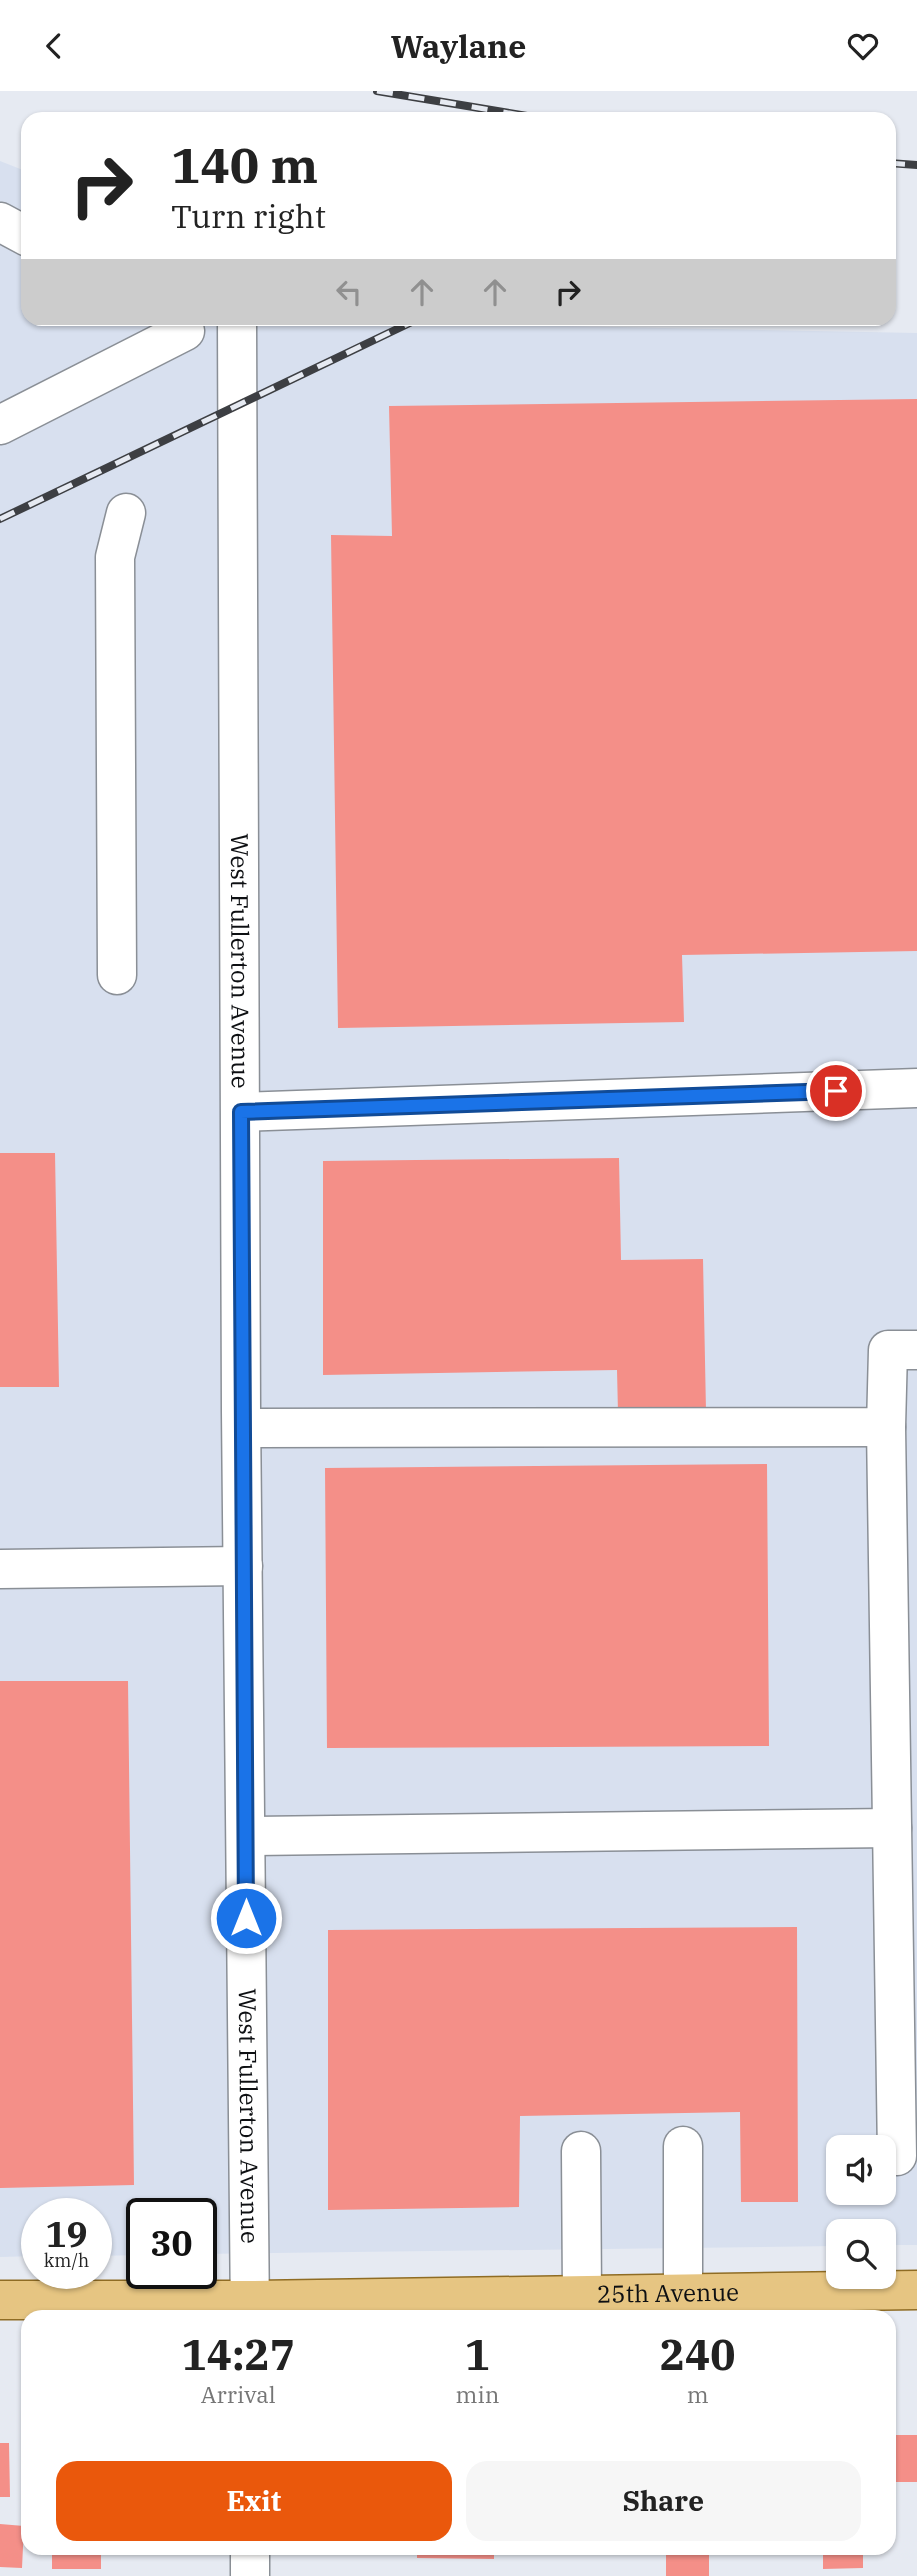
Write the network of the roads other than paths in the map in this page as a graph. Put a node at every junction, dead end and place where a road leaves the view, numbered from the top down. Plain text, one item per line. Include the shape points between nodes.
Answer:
1 (0, 222) edge
2 (21, 233) edge
3 (173, 326) edge
4 (177, 326) edge
5 (237, 326) edge
6 (238, 363) junction
7 (0, 425) edge
8 (127, 513) dead end
9 (117, 975) dead end
10 (917, 1088) edge
11 (241, 1112) junction
12 (917, 1350) edge
13 (886, 1427) junction
14 (242, 1429) junction
15 (243, 1566) junction
16 (0, 1569) edge
17 (892, 1828) junction
18 (246, 1836) junction
19 (683, 2146) dead end
20 (581, 2151) dead end
21 (897, 2156) dead end
22 (917, 2290) edge
23 (683, 2294) junction
24 (583, 2295) junction
25 (0, 2301) edge
26 (250, 2308) edge
27 (250, 2555) edge
28 (250, 2576) edge

1 - 2 street
3 - 7 street
4 - 6 street
5 - 6 street, West Fullerton Avenue
6 - 11 street, West Fullerton Avenue
8 - 9 street via 115,557
10 - 11 street
11 - 14 street, West Fullerton Avenue
12 - 13 street via 888,1350
13 - 14 street
13 - 17 street
14 - 15 street, West Fullerton Avenue
15 - 16 street
15 - 18 street, West Fullerton Avenue
17 - 18 street
17 - 21 street
18 - 26 street, West Fullerton Avenue
19 - 23 street
20 - 24 street
22 - 23 main road, 25th Avenue
23 - 24 main road, 25th Avenue
24 - 26 main road, 25th Avenue
25 - 26 main road, 25th Avenue
27 - 28 street

